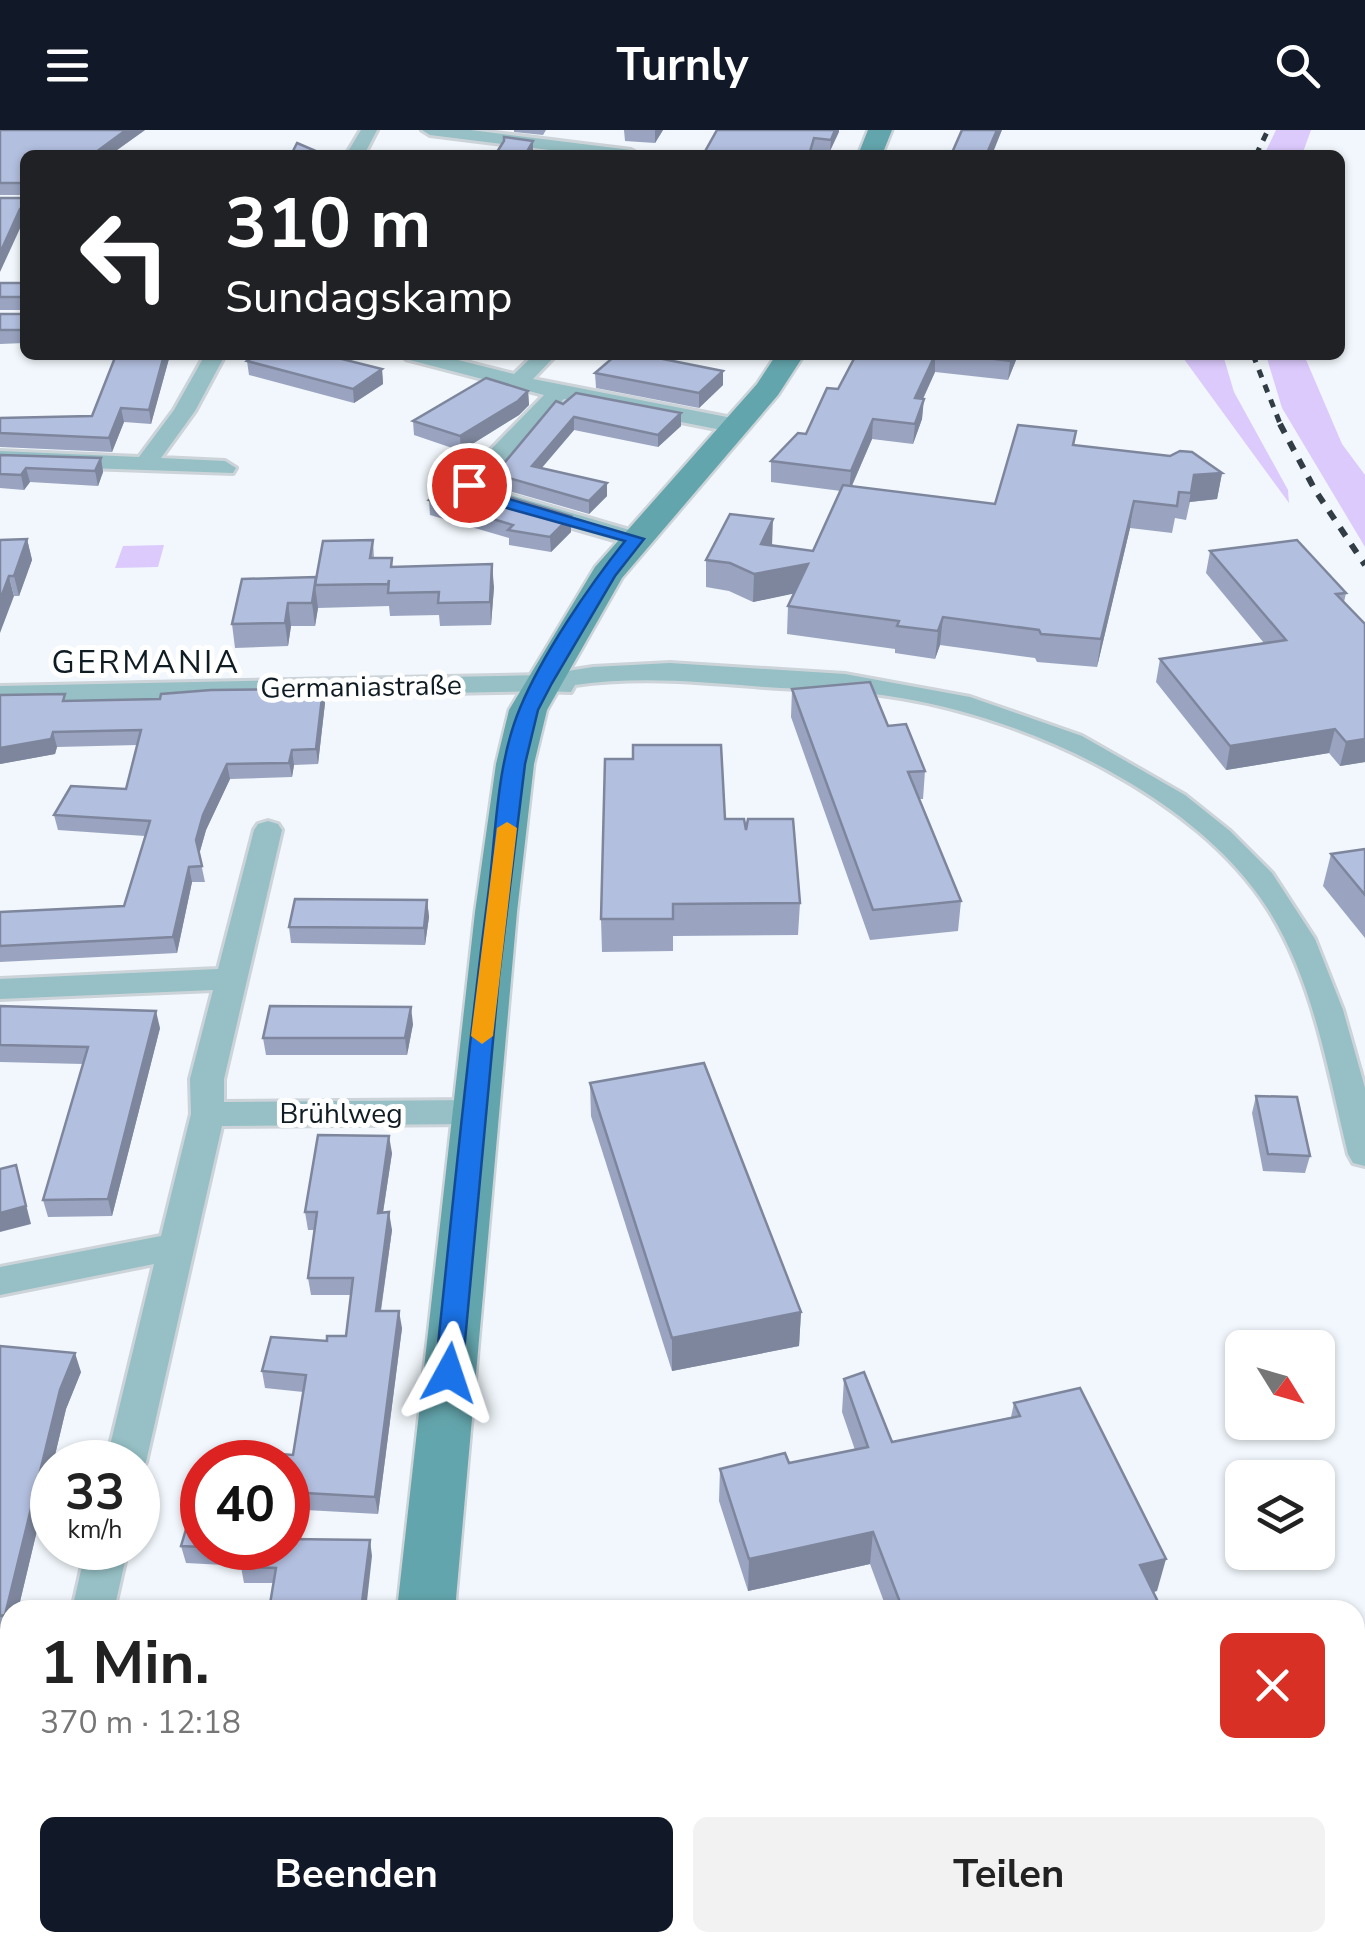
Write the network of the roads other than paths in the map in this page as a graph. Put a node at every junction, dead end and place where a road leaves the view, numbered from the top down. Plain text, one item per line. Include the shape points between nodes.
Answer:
1 (430, 130) edge
2 (591, 150) edge
3 (212, 360) edge
4 (432, 360) edge
5 (541, 360) edge
6 (786, 360) edge
7 (518, 382) junction
8 (558, 392) junction
9 (737, 426) junction
10 (0, 458) edge
11 (148, 462) junction
12 (225, 468) dead end
13 (636, 539) junction
14 (543, 683) junction
15 (0, 694) edge
16 (268, 830) dead end
17 (229, 979) junction
18 (0, 989) edge
19 (474, 1112) junction
20 (208, 1114) junction
21 (1365, 1154) edge
22 (174, 1247) junction
23 (0, 1282) edge
24 (131, 1440) edge
25 (102, 1570) edge
26 (95, 1600) edge
27 (427, 1600) edge

1 - 2 street
3 - 11 street
4 - 7 street
5 - 7 street
6 - 9 street
7 - 8 street
8 - 9 street
8 - 13 street via 470,491
9 - 13 street
10 - 11 street
11 - 12 street
13 - 14 street via 607,574
14 - 15 street, Germaniastraße
14 - 19 street via 528,710 515,764
14 - 21 street, Germaniastraße via 594,690 746,677 846,682 932,696 1012,719 1125,767 1205,823 1262,880 1305,948
16 - 17 street
17 - 18 street
17 - 20 street via 206,1079
19 - 20 street, Brühlweg
19 - 27 street
20 - 22 street
22 - 23 street
22 - 24 street
25 - 26 street

